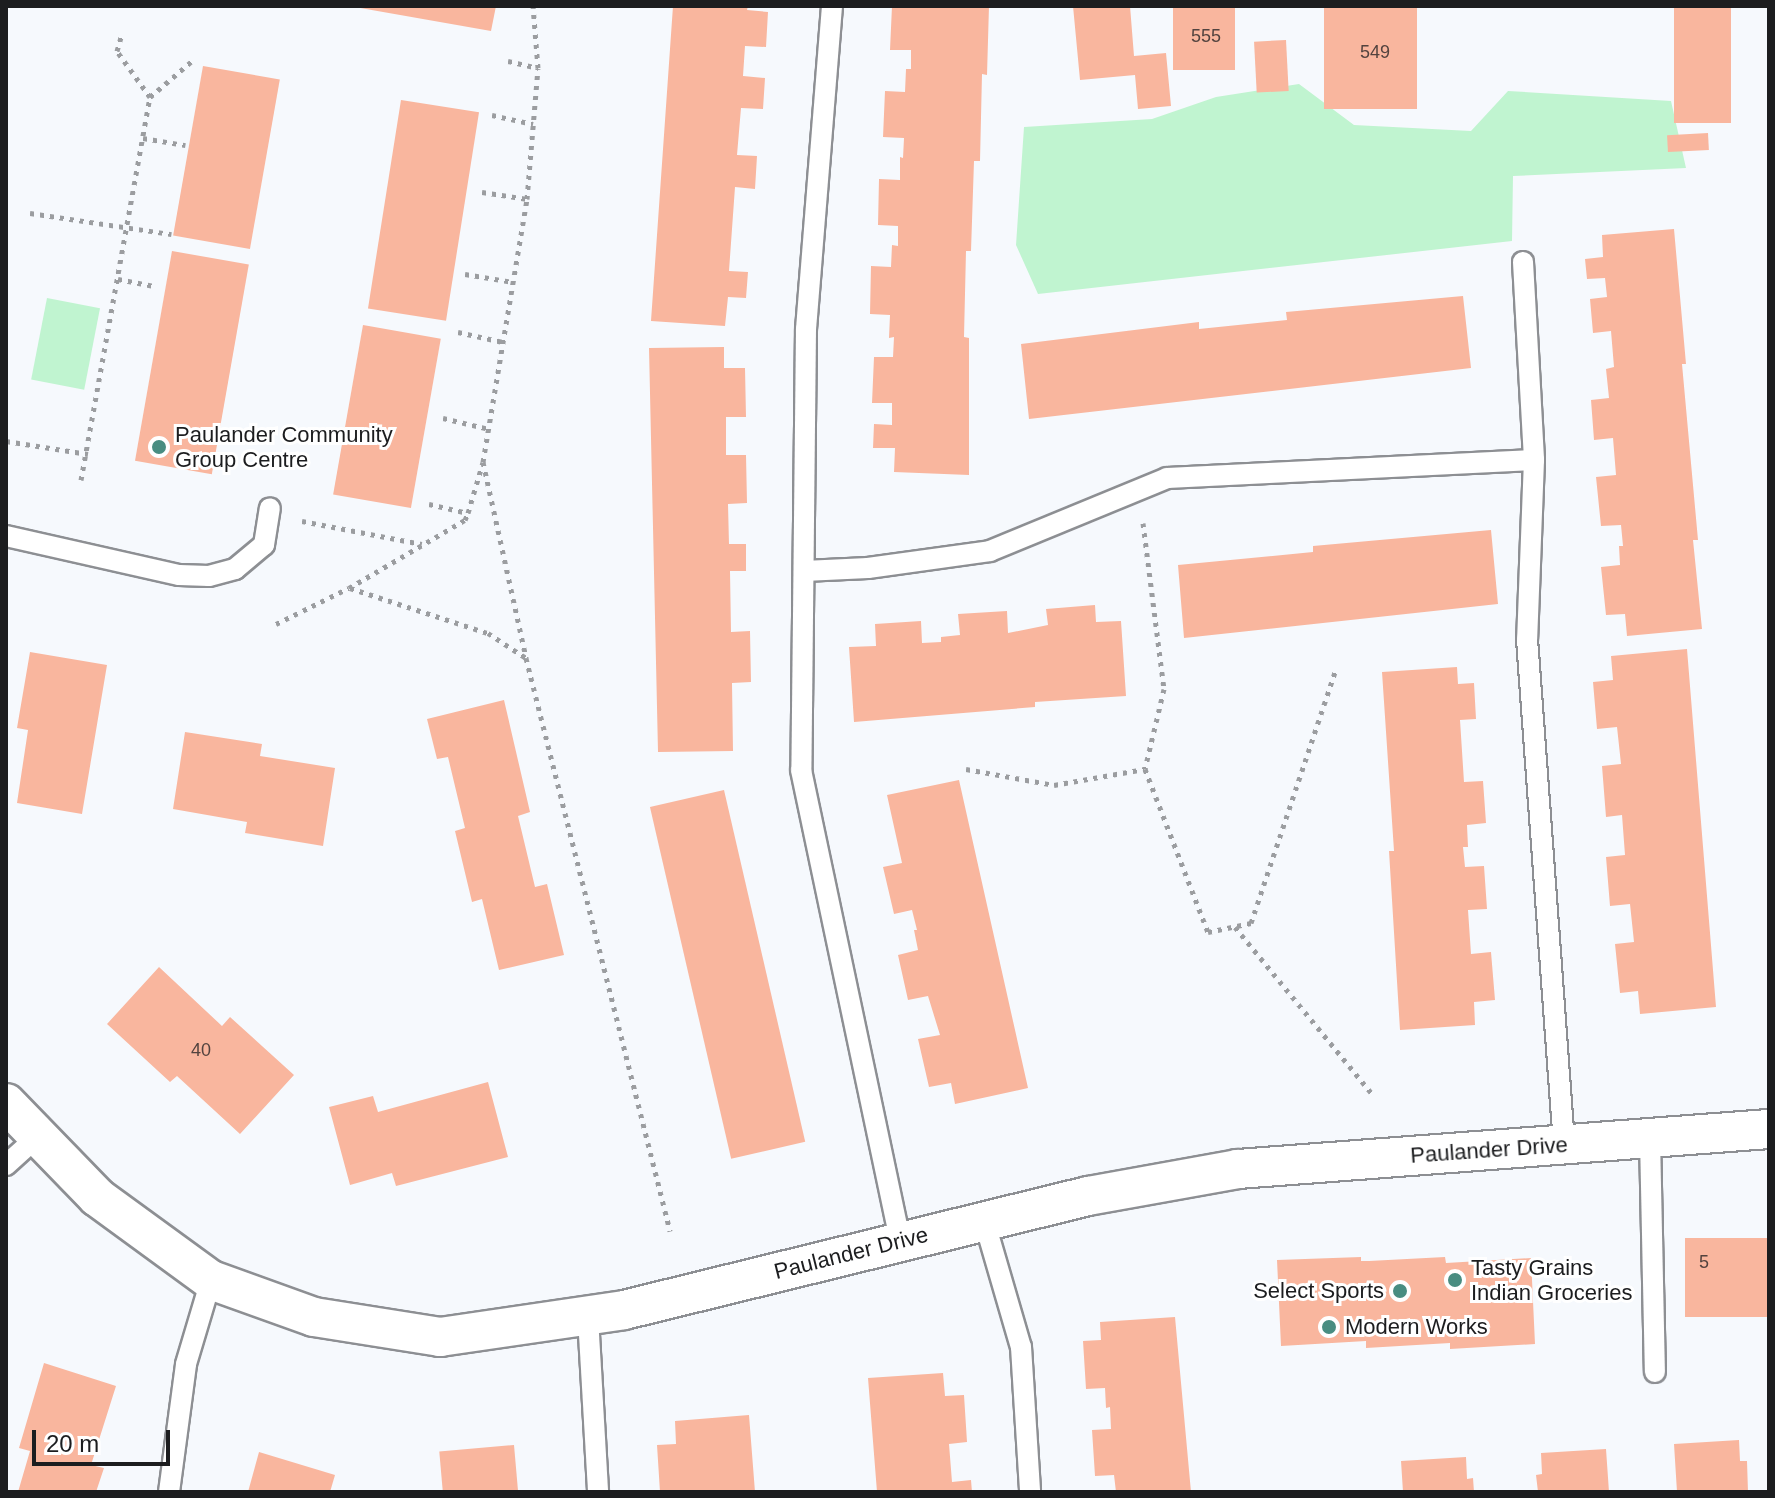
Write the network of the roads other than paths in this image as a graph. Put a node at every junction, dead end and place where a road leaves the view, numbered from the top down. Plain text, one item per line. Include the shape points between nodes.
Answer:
1 (832, 6) edge
2 (1523, 262) dead end
3 (1534, 460) junction
4 (270, 508) dead end
5 (6, 536) edge
6 (804, 571) junction
7 (6, 1103) edge
8 (1769, 1129) edge
9 (37, 1137) junction
10 (1650, 1138) junction
11 (1564, 1144) junction
12 (6, 1165) edge
13 (984, 1220) junction
14 (900, 1240) junction
15 (211, 1280) junction
16 (588, 1317) junction
17 (1655, 1372) dead end
18 (169, 1492) edge
19 (598, 1492) edge
20 (1030, 1492) edge

1 - 6 lane via 806,329
2 - 3 lane
3 - 6 lane via 1167,478 990,551
3 - 11 lane via 1527,639
4 - 5 lane via 264,545 235,569 209,576 179,575
6 - 14 lane via 801,770
7 - 9 street, Paulander Drive
8 - 10 street, Paulander Drive
9 - 12 lane
9 - 15 street, Paulander Drive via 97,1197
10 - 11 street, Paulander Drive
10 - 17 lane
11 - 13 street, Paulander Drive via 1238,1169
13 - 14 street, Paulander Drive
13 - 20 lane via 1021,1347
14 - 16 street, Paulander Drive
15 - 16 street, Paulander Drive via 314,1317 440,1337
15 - 18 lane via 186,1364
16 - 19 lane

